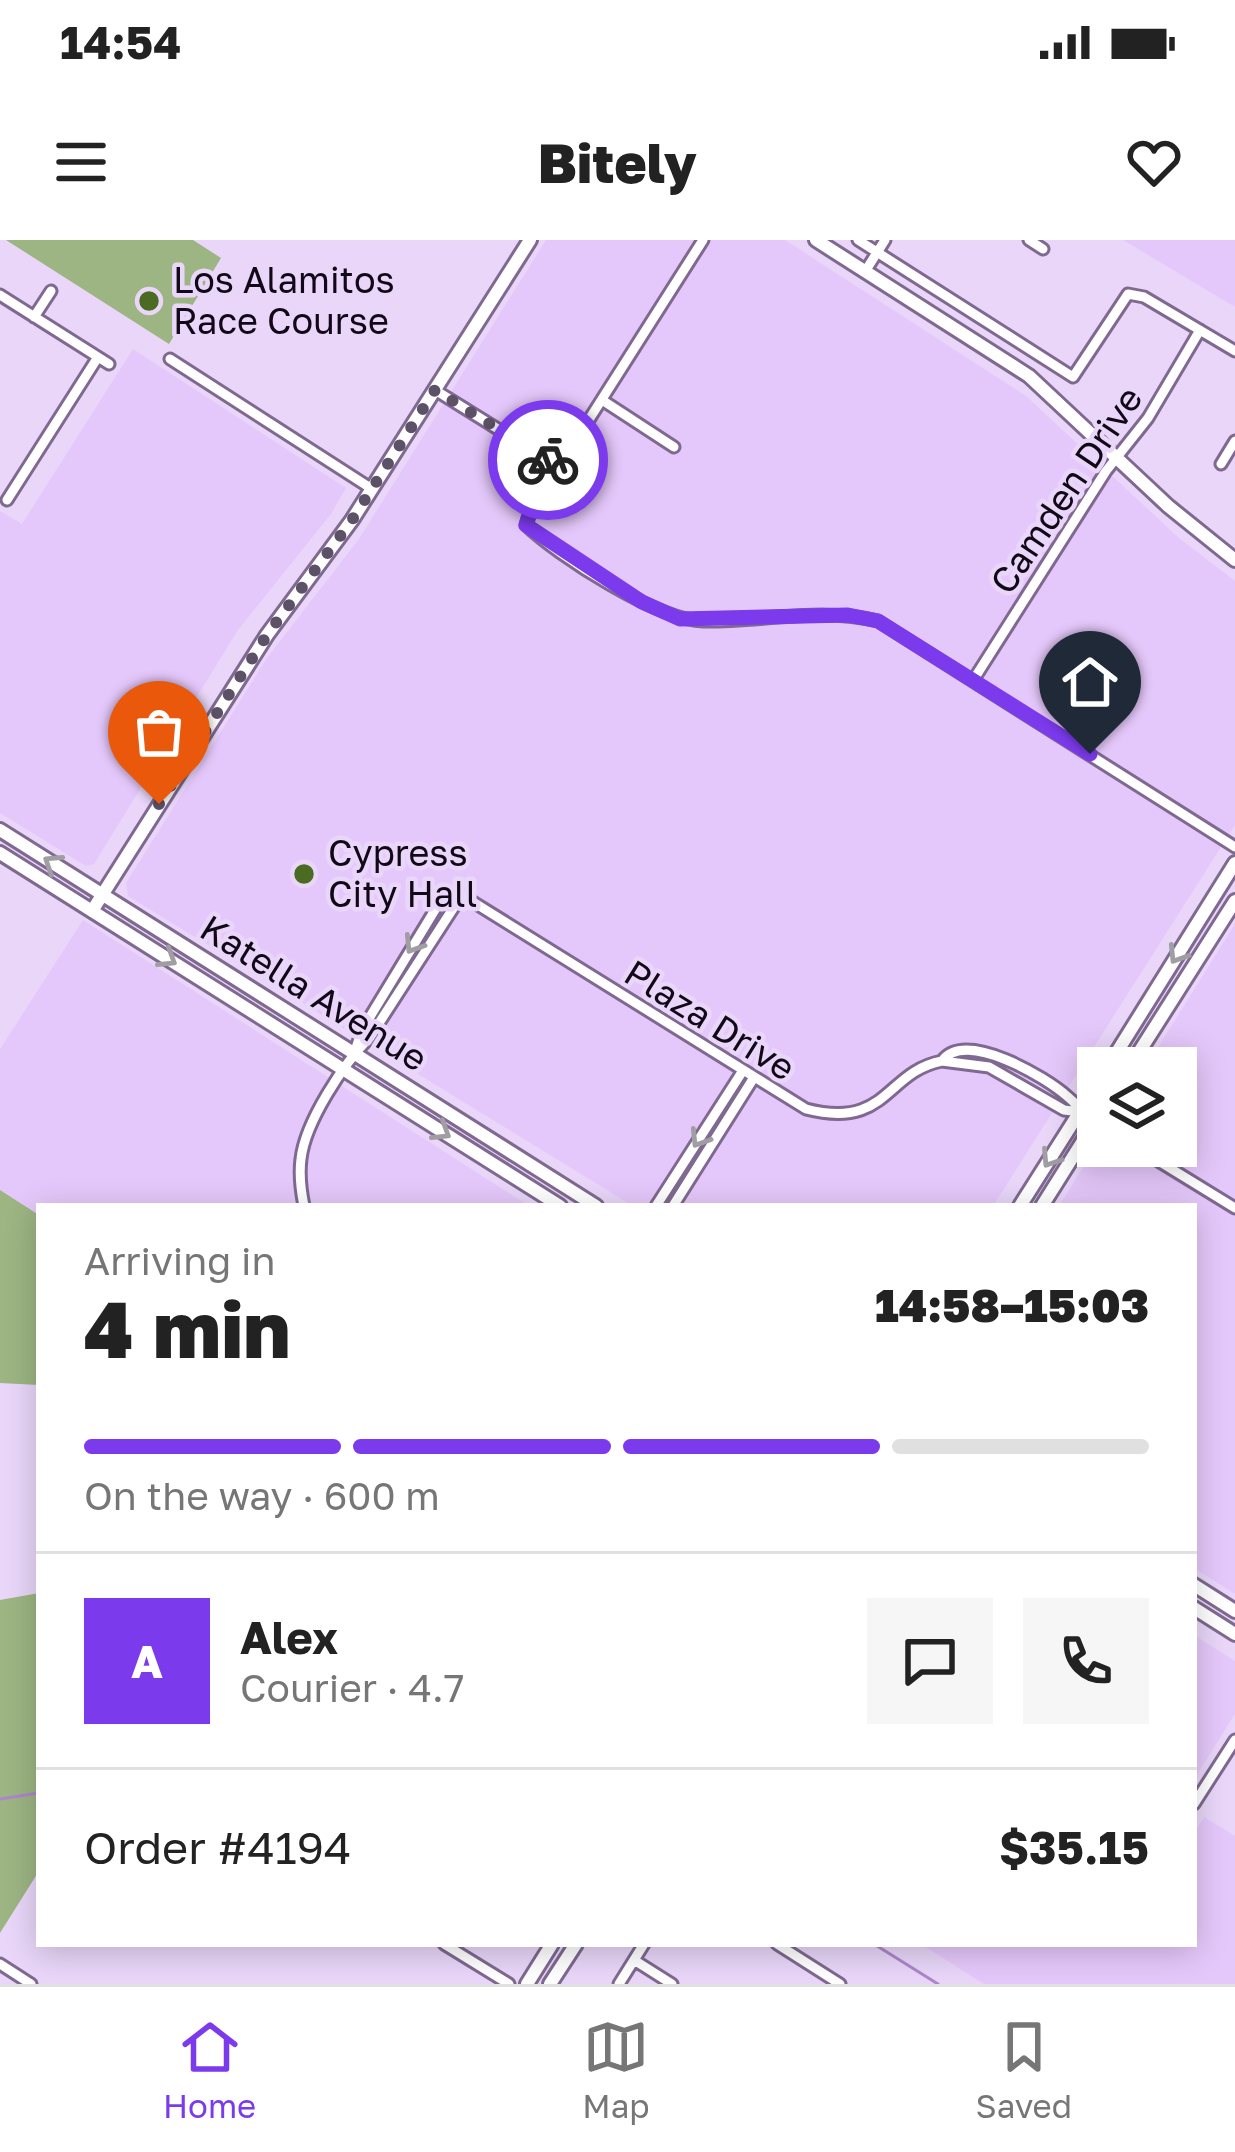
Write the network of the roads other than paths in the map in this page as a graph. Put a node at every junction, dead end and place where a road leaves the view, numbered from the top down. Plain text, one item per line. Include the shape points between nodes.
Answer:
1 (530, 240) edge
2 (703, 240) edge
3 (816, 240) edge
4 (858, 240) edge
5 (885, 240) edge
6 (1029, 240) edge
7 (1043, 249) dead end
8 (878, 252) junction
9 (866, 270) junction
10 (51, 291) dead end
11 (0, 295) edge
12 (34, 317) junction
13 (1200, 330) junction
14 (1235, 351) edge
15 (98, 357) junction
16 (170, 359) dead end
17 (110, 364) dead end
18 (435, 390) junction
19 (602, 400) junction
20 (1235, 441) edge
21 (674, 447) dead end
22 (1117, 455) junction
23 (1221, 464) dead end
24 (559, 467) junction
25 (0, 481) edge
26 (371, 489) junction
27 (1235, 560) edge
28 (974, 679) junction
29 (0, 830) edge
30 (1235, 847) edge
31 (0, 853) edge
32 (1235, 863) edge
33 (102, 895) junction
34 (1235, 901) edge
35 (92, 911) junction
36 (1120, 1047) edge
37 (1142, 1047) edge
38 (354, 1053) junction
39 (344, 1070) junction
40 (742, 1072) junction
41 (754, 1079) junction
42 (1077, 1107) edge
43 (1077, 1118) edge
44 (1077, 1152) edge
45 (1168, 1167) edge
46 (304, 1203) edge
47 (555, 1203) edge
48 (591, 1203) edge
49 (658, 1203) edge
50 (675, 1203) edge
51 (1022, 1203) edge
52 (1044, 1203) edge
53 (1235, 1208) edge
54 (1197, 1587) edge
55 (1197, 1610) edge
56 (1235, 1611) edge
57 (1235, 1634) edge
58 (1235, 1740) edge
59 (1197, 1799) edge
60 (449, 1947) edge
61 (550, 1947) edge
62 (574, 1947) edge
63 (642, 1947) edge
64 (782, 1947) edge
65 (634, 1960) junction
66 (0, 1964) edge
67 (31, 1984) edge
68 (509, 1984) edge
69 (526, 1984) edge
70 (550, 1984) edge
71 (619, 1984) edge
72 (672, 1984) edge
73 (840, 1984) edge

1 - 18 main road
2 - 19 street
3 - 9 main road
4 - 8 street
5 - 8 street
6 - 7 street
8 - 9 street
8 - 13 street via 1073,377 1128,294
9 - 22 main road via 1029,376
10 - 12 street
11 - 12 street
12 - 15 street
13 - 14 street
13 - 22 street, Camden Drive
15 - 17 street
15 - 25 street via 10,495
16 - 26 street
18 - 24 street
18 - 26 main road
19 - 21 street
19 - 24 street
20 - 23 street
22 - 27 main road
22 - 28 street, Camden Drive
24 - 28 street via 526,525 658,612 700,622 816,615 878,621
26 - 33 main road via 267,635
28 - 30 street
33 -> 29 main road, Katella Avenue
31 - 35 main road, Katella Avenue
32 -> 36 main road
33 - 35 main road
33 - 38 main road, Katella Avenue
34 - 37 main road
35 -> 39 main road, Katella Avenue
38 - 39 street
38 - 40 street, Plaza Drive via 457,892
38 - 48 main road, Katella Avenue
39 - 46 street via 301,1154
39 -> 47 main road, Katella Avenue
40 - 41 street, Plaza Drive
40 -> 49 street
41 - 42 street, Plaza Drive via 806,1109 838,1114 876,1104 956,1050 993,1054
41 - 50 street
43 -> 51 main road
44 - 52 main road
45 - 53 street
54 - 56 main road
55 - 57 main road
58 - 59 street
60 - 68 street
61 - 69 main road
62 - 70 main road
63 - 65 street
64 - 73 street
65 - 71 street
65 - 72 street
66 - 67 street

